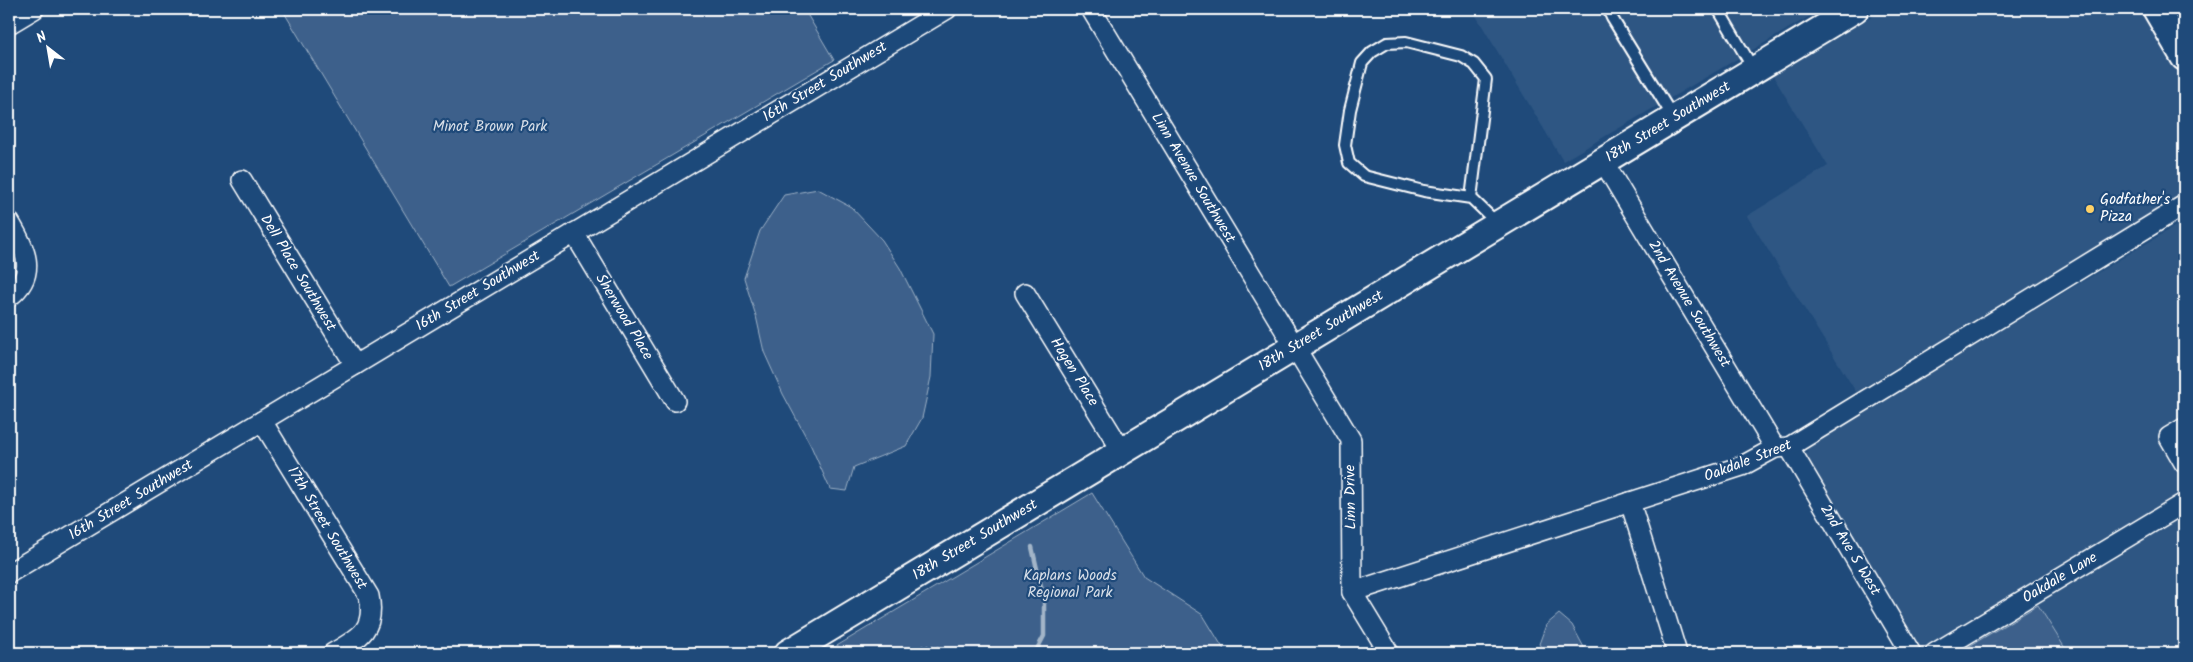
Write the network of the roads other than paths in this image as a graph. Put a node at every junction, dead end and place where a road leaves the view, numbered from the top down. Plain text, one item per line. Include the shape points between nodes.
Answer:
1 (34, 9) edge
2 (947, 9) edge
3 (1091, 9) edge
4 (1608, 9) edge
5 (1718, 9) edge
6 (1855, 9) edge
7 (2156, 9) edge
8 (9, 24) edge
9 (2184, 56) edge
10 (1754, 70) junction
11 (1674, 118) junction
12 (1602, 161) junction
13 (242, 180) dead end
14 (1471, 198) junction
15 (2184, 205) edge
16 (9, 221) edge
17 (1498, 224) junction
18 (574, 233) junction
19 (1025, 293) dead end
20 (9, 297) edge
21 (1296, 346) junction
22 (355, 365) junction
23 (675, 401) dead end
24 (262, 421) junction
25 (2177, 433) edge
26 (1782, 448) junction
27 (1122, 451) junction
28 (2184, 462) edge
29 (1630, 502) junction
30 (2184, 503) edge
31 (9, 573) edge
32 (1352, 592) junction
33 (333, 653) edge
34 (788, 653) edge
35 (1389, 653) edge
36 (1677, 653) edge
37 (1911, 653) edge
38 (1935, 653) edge

1 - 8 street
2 - 18 street, 16th Street Southwest
3 - 21 street, Linn Avenue Southwest
4 - 11 lane
5 - 10 lane
6 - 10 street, 18th Street Southwest
7 - 9 street
10 - 11 street, 18th Street Southwest
11 - 12 street, 18th Street Southwest
12 - 17 street, 18th Street Southwest
12 - 26 street, 2nd Avenue Southwest
13 - 22 street, Dell Place Southwest
14 - 14 lane via 1424,191 1364,176 1350,163 1345,145 1350,110 1362,63 1372,52 1387,43 1406,42 1461,56 1474,64 1486,79
14 - 17 lane
15 - 26 street, Oakdale Street
16 - 20 street via 27,258 22,283
17 - 21 street, 18th Street Southwest
18 - 22 street, 16th Street Southwest
18 - 23 street, Sherwood Place
19 - 27 street, Hagen Place
21 - 27 street, 18th Street Southwest
21 - 32 street, Linn Drive via 1351,440
22 - 24 street, 16th Street Southwest
24 - 31 street, 16th Street Southwest
24 - 33 street, 17th Street Southwest via 369,596 369,624 363,633
25 - 28 street
26 - 29 street, Oakdale Street via 1742,466
26 - 37 street, 2nd Ave S West
27 - 34 street, 18th Street Southwest
29 - 32 street, Oakdale Street
29 - 36 street
30 - 38 street, Oakdale Lane
32 - 35 street

